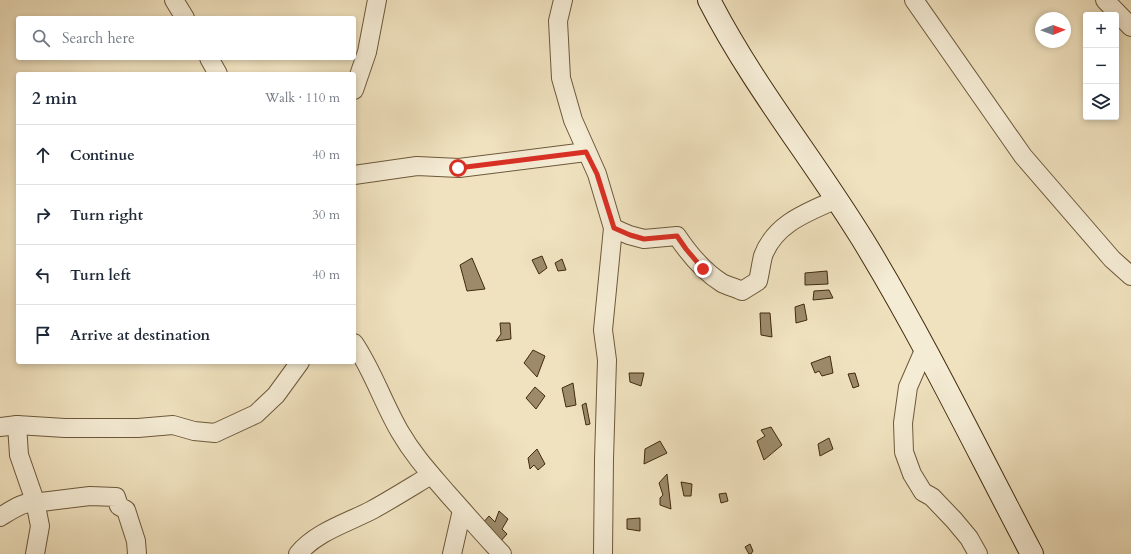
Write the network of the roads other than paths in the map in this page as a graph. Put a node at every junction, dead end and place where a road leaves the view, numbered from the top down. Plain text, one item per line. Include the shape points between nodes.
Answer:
1 (174, 0) edge
2 (377, 0) edge
3 (563, 0) edge
4 (709, 0) edge
5 (914, 0) edge
6 (1105, 0) edge
7 (184, 16) edge
8 (1131, 27) edge
9 (210, 60) edge
10 (217, 72) edge
11 (356, 84) edge
12 (586, 152) junction
13 (356, 175) edge
14 (837, 199) junction
15 (614, 228) junction
16 (1131, 276) edge
17 (356, 346) edge
18 (925, 348) junction
19 (299, 364) edge
20 (9, 426) edge
21 (430, 475) junction
22 (35, 501) junction
23 (462, 510) junction
24 (0, 517) edge
25 (34, 554) edge
26 (137, 554) edge
27 (298, 554) edge
28 (452, 554) edge
29 (502, 554) edge
30 (604, 554) edge
31 (978, 554) edge
32 (1032, 554) edge

1 - 7 street
2 - 11 street via 367,52
3 - 12 street via 558,21 561,78 573,120
4 - 14 street via 757,81
5 - 16 street via 1023,156 1112,259
6 - 8 street
9 - 10 street
12 - 13 street via 458,168 417,166
12 - 15 street via 597,174
14 - 15 street via 801,214 777,232 764,255 758,281 742,291 723,283 703,269 677,236 644,239
14 - 18 street
15 - 30 street via 603,330 607,360
17 - 21 street via 371,370 400,431
18 - 31 street via 908,386 903,423 904,452 912,474 923,492 932,497 954,520
18 - 32 street
19 - 20 street via 276,395 256,414 215,433 173,425 138,428
20 - 22 street
21 - 23 street
21 - 27 street via 372,510 321,535
22 - 24 street via 16,507
22 - 25 street via 40,526
22 - 26 street via 90,496 116,497 119,506 126,510 136,541
23 - 28 street
23 - 29 street

